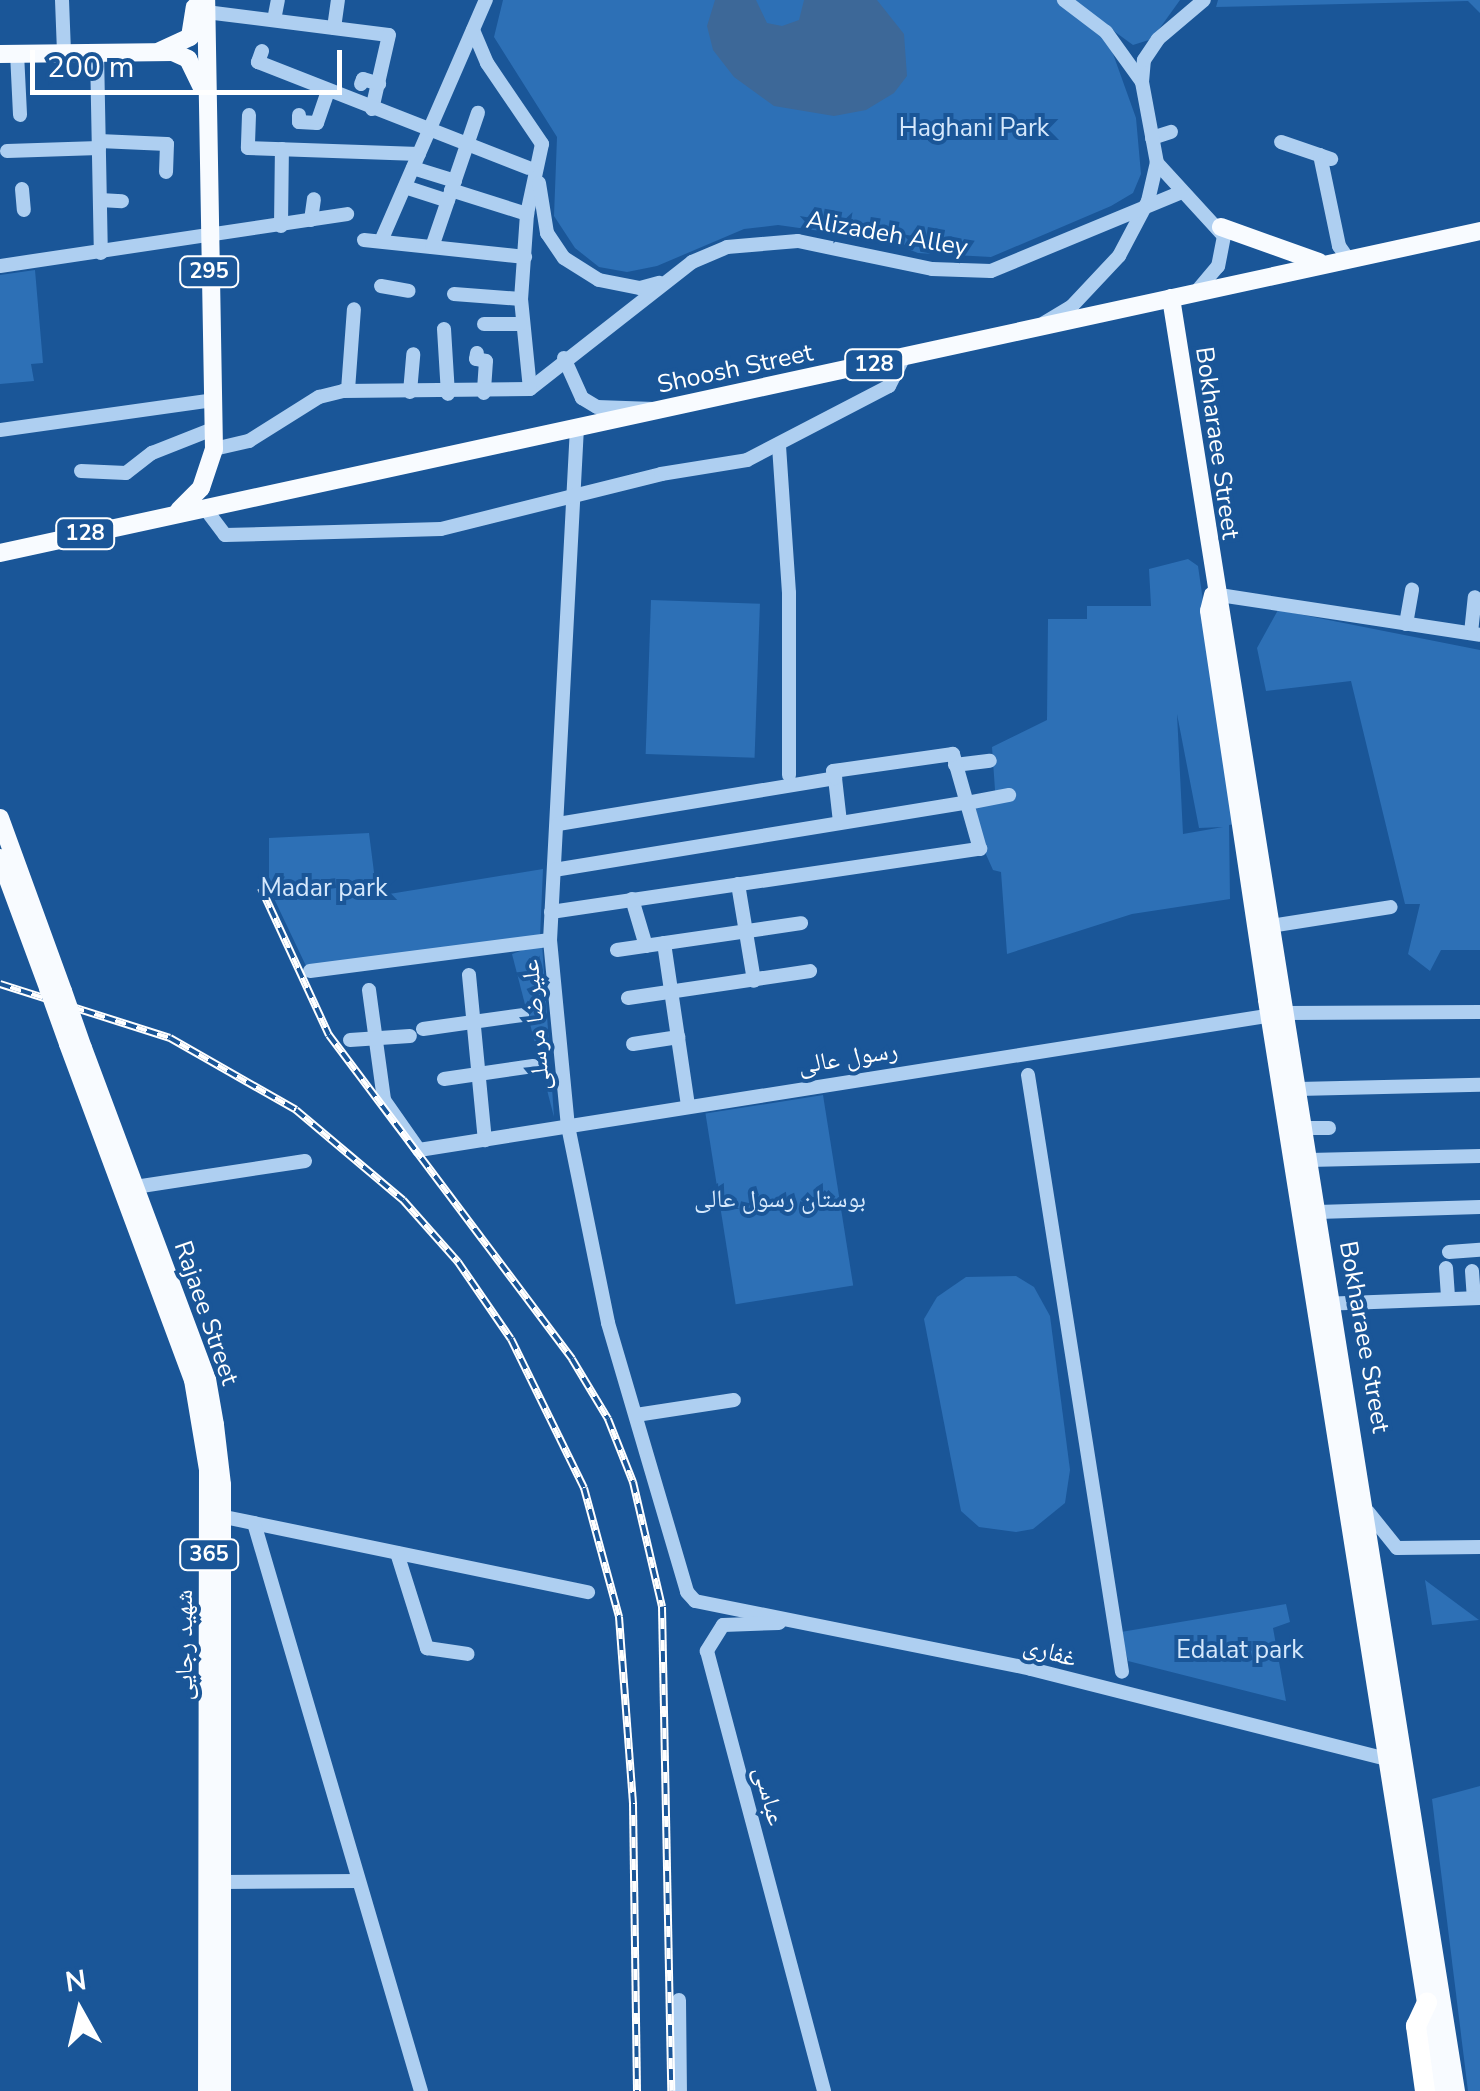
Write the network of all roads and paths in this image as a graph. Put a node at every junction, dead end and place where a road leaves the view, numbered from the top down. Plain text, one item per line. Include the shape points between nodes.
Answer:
1 (62, 0) edge
2 (278, 0) edge
3 (338, 0) edge
4 (486, 0) edge
5 (1064, 0) edge
6 (1204, 0) edge
7 (200, 8) edge
8 (274, 20) junction
9 (334, 28) junction
10 (473, 30) junction
11 (160, 51) junction
12 (97, 52) junction
13 (64, 53) junction
14 (9, 54) edge
15 (260, 56) dead end
16 (1142, 82) junction
17 (361, 84) dead end
18 (379, 84) junction
19 (333, 88) junction
20 (204, 95) junction
21 (372, 108) junction
22 (478, 113) dead end
23 (20, 115) dead end
24 (250, 115) dead end
25 (299, 116) dead end
26 (428, 131) junction
27 (1172, 132) dead end
28 (1152, 138) junction
29 (1282, 142) dead end
30 (99, 144) junction
31 (467, 144) junction
32 (282, 149) junction
33 (6, 151) dead end
34 (416, 161) junction
35 (1156, 163) junction
36 (534, 165) junction
37 (166, 172) dead end
38 (404, 186) junction
39 (22, 189) dead end
40 (451, 191) junction
41 (1179, 193) junction
42 (314, 199) dead end
43 (100, 200) junction
44 (122, 201) dead end
45 (1148, 201) junction
46 (24, 210) dead end
47 (347, 214) dead end
48 (527, 214) junction
49 (311, 220) junction
50 (281, 226) junction
51 (1221, 227) junction
52 (1480, 231) edge
53 (208, 238) junction
54 (364, 240) dead end
55 (381, 241) junction
56 (1480, 241) edge
57 (432, 246) junction
58 (101, 253) junction
59 (525, 257) junction
60 (1348, 259) junction
61 (1324, 264) junction
62 (0, 266) edge
63 (664, 282) junction
64 (381, 286) dead end
65 (409, 291) dead end
66 (1195, 293) junction
67 (454, 294) dead end
68 (1171, 298) junction
69 (522, 299) junction
70 (354, 309) dead end
71 (484, 324) dead end
72 (520, 324) junction
73 (1035, 329) junction
74 (444, 330) dead end
75 (412, 354) dead end
76 (477, 354) dead end
77 (564, 358) junction
78 (903, 359) junction
79 (348, 390) junction
80 (530, 390) junction
81 (410, 392) junction
82 (484, 393) junction
83 (448, 394) junction
84 (212, 400) junction
85 (658, 410) junction
86 (577, 427) junction
87 (213, 429) junction
88 (0, 430) edge
89 (779, 446) junction
90 (214, 449) junction
91 (81, 471) dead end
92 (574, 496) junction
93 (204, 507) junction
94 (169, 514) junction
95 (0, 553) edge
96 (1412, 590) dead end
97 (1214, 594) junction
98 (1475, 597) dead end
99 (1406, 624) junction
100 (1476, 634) edge
101 (954, 760) junction
102 (990, 761) dead end
103 (789, 775) dead end
104 (834, 778) junction
105 (1009, 795) dead end
106 (965, 803) junction
107 (0, 818) edge
108 (840, 822) junction
109 (558, 824) junction
110 (0, 858) edge
111 (554, 870) junction
112 (738, 884) junction
113 (1258, 891) junction
114 (632, 899) junction
115 (1391, 907) dead end
116 (551, 912) junction
117 (802, 923) dead end
118 (1270, 926) junction
119 (746, 931) junction
120 (550, 940) junction
121 (664, 943) junction
122 (646, 946) junction
123 (618, 950) dead end
124 (310, 971) dead end
125 (810, 971) dead end
126 (469, 975) dead end
127 (754, 981) junction
128 (55, 990) junction
129 (368, 990) dead end
130 (671, 993) junction
131 (628, 998) dead end
132 (1480, 1012) edge
133 (1277, 1014) junction
134 (522, 1015) dead end
135 (474, 1022) junction
136 (678, 1037) junction
137 (375, 1038) junction
138 (350, 1040) dead end
139 (633, 1044) dead end
140 (76, 1046) junction
141 (533, 1066) dead end
142 (479, 1075) junction
143 (1028, 1076) dead end
144 (444, 1078) dead end
145 (1480, 1084) edge
146 (1298, 1089) junction
147 (688, 1106) junction
148 (568, 1126) junction
149 (1304, 1128) junction
150 (1329, 1128) dead end
151 (486, 1140) junction
152 (1480, 1156) edge
153 (1309, 1160) junction
154 (305, 1161) dead end
155 (135, 1187) junction
156 (1480, 1207) edge
157 (1318, 1212) junction
158 (1480, 1250) edge
159 (1448, 1252) dead end
160 (1446, 1268) dead end
161 (1472, 1272) dead end
162 (1448, 1298) junction
163 (1477, 1298) edge
164 (1324, 1304) junction
165 (734, 1400) dead end
166 (636, 1416) junction
167 (1368, 1512) junction
168 (216, 1515) junction
169 (254, 1522) junction
170 (1480, 1547) edge
171 (398, 1553) junction
172 (588, 1592) dead end
173 (695, 1601) joint
174 (833, 1627) junction
175 (468, 1654) dead end
176 (1122, 1672) dead end
177 (1405, 1741) junction
178 (1391, 1760) junction
179 (358, 1880) junction
180 (222, 1882) junction
181 (680, 2000) dead end
182 (1427, 2002) junction
183 (208, 2091) edge
184 (222, 2091) edge
185 (422, 2091) edge
186 (680, 2091) edge
187 (824, 2091) edge
188 (1426, 2091) edge
189 (1440, 2091) edge
190 (1456, 2091) edge

1 - 13 street
2 - 8 street
3 - 9 street
4 - 10 street
5 - 16 street via 1106,32
6 - 16 street via 1158,39 1144,60
7 - 8 street
7 - 11 main road via 190,36
7 - 20 main road, 295
8 - 9 street
9 - 18 street via 389,35
10 - 26 street
10 - 36 street via 486,63 540,136
11 - 12 main road
11 - 20 main road via 188,59
12 - 13 main road
12 - 30 street
13 - 14 main road
14 - 23 street via 26,91
15 - 19 street
16 - 28 street
17 - 18 street
18 - 21 street
19 - 21 street
19 - 25 street via 317,123 299,122
20 - 53 main road, 295
21 - 26 street
22 - 31 street
24 - 32 street via 248,148
26 - 31 street
26 - 34 street
27 - 28 street
28 - 35 street
29 - 60 street via 1326,157 1339,246
30 - 33 street
30 - 37 street via 167,144
30 - 43 street
31 - 36 street
31 - 40 street
32 - 34 street
32 - 50 street
34 - 38 street
34 - 40 street
35 - 41 street
35 - 45 street
36 - 48 street
36 - 63 street via 544,222 564,258 614,284
38 - 40 street
38 - 55 street
39 - 46 street
40 - 48 street
40 - 57 street
41 - 45 street, Alizadeh Alley
41 - 51 street
42 - 49 street
43 - 44 street
43 - 58 street
45 - 63 street, Alizadeh Alley via 1000,270 948,272 845,249 763,240 711,253
45 - 73 street via 1096,283
47 - 49 street
48 - 59 street
49 - 50 street
50 - 53 street
51 - 61 main road
51 - 66 street via 1223,254
52 - 56 street
52 - 60 main road, Shoosh Street / 128
53 - 58 street
53 - 84 main road, 295
54 - 55 street
55 - 57 street
57 - 59 street
58 - 62 street
59 - 69 street
60 - 61 main road, Shoosh Street / 128
61 - 66 main road, Shoosh Street / 128
63 - 77 street, Alizadeh Alley
64 - 65 street
66 - 68 main road, Shoosh Street / 128
67 - 69 street
68 - 73 main road, Shoosh Street / 128
68 - 97 main road, Bokharaee Street
69 - 72 street
70 - 79 street via 358,361
71 - 72 street
72 - 80 street
73 - 78 main road, Shoosh Street / 128
74 - 83 street
75 - 81 street
76 - 82 street via 486,361
77 - 80 street, Alizadeh Alley
77 - 85 street via 582,398 596,408 633,404
78 - 85 main road, Shoosh Street / 128
78 - 89 street via 890,386
79 - 81 street
79 - 90 street via 318,397 248,441
80 - 82 street
81 - 83 street
82 - 83 street
84 - 87 main road, 295
84 - 88 street
85 - 86 main road, Shoosh Street / 128
86 - 92 street, علیرضا مرسلی
86 - 93 main road, Shoosh Street / 128
87 - 90 main road, 295
87 - 91 street via 152,453 126,474
89 - 92 street via 747,460
89 - 103 street via 790,594
90 - 94 main road, 295 via 195,498
92 - 93 street via 441,529 276,538 225,535
92 - 109 street, علیرضا مرسلی
93 - 94 main road, Shoosh Street / 128
94 - 95 main road, Shoosh Street / 128
96 - 99 street
97 - 99 street
97 - 113 main road, Bokharaee Street
98 - 100 street
99 - 100 street
101 - 102 street
101 - 104 street via 833,771
101 - 106 street
104 - 108 street
104 - 109 street
105 - 106 street
106 - 108 street
106 - 112 street via 980,849
107 - 128 main road, Rajaee Street / 365
108 - 111 street
109 - 111 street, علیرضا مرسلی
110 - 128 main road, Rajaee Street / 365
111 - 116 street, علیرضا مرسلی
112 - 114 street
112 - 119 street
113 - 118 main road, Bokharaee Street
113 - 133 main road, Bokharaee Street
114 - 116 street
114 - 122 street
115 - 118 street
116 - 120 street, علیرضا مرسلی
117 - 119 street
118 - 133 main road, Bokharaee Street
119 - 121 street
119 - 127 street
120 - 124 street
120 - 148 street, علیرضا مرسلی
121 - 122 street
121 - 130 street
122 - 123 street
125 - 127 street
126 - 135 street
127 - 130 street
128 - 140 main road, Rajaee Street / 365, bridge
129 - 137 street
130 - 131 street
130 - 136 street
132 - 133 street, رسول عالی
133 - 146 main road, Bokharaee Street
133 - 147 street, رسول عالی
133 - 164 main road, Bokharaee Street
134 - 135 street
135 - 137 street
135 - 142 street
136 - 139 street
136 - 147 street
137 - 138 street
137 - 151 street, رسول عالی via 384,1100 419,1150
140 - 155 main road, Rajaee Street / 365
140 - 168 main road, شهید رجایی / 365 via 193,1380
141 - 142 street
142 - 144 street
142 - 151 street
143 - 176 street
145 - 146 street
146 - 149 main road, Bokharaee Street
147 - 148 street, رسول عالی
148 - 151 street, رسول عالی
148 - 166 street, علیرضا مرسلی via 608,1323
149 - 150 street
149 - 153 main road, Bokharaee Street
152 - 153 street
153 - 157 main road, Bokharaee Street
154 - 155 street
155 - 168 main road, Rajaee Street / 365 via 207,1379
156 - 157 street
157 - 164 main road, Bokharaee Street
158 - 159 street
160 - 162 street
161 - 163 street
162 - 163 street
162 - 164 street
164 - 167 main road, Bokharaee Street
164 - 178 main road, Bokharaee Street
165 - 166 street
166 - 173 street, علیرضا مرسلی via 674,1552
167 - 170 street via 1397,1548
167 - 177 main road, Bokharaee Street
168 - 169 street
168 - 180 main road, Rajaee Street / 365
168 - 183 main road, شهید رجایی / 365
169 - 171 street
169 - 179 street
171 - 172 street
171 - 175 street via 427,1648
173 - 174 street, غفاری
174 - 178 street, غفاری
174 - 187 street, عباسی via 739,1620 714,1632 707,1651
177 - 178 main road
177 - 190 main road, Bokharaee Street
178 - 182 main road, Bokharaee Street
179 - 180 street
179 - 185 street
180 - 184 main road, Rajaee Street / 365
181 - 186 street
182 - 188 highway via 1416,2026
182 - 189 main road, Bokharaee Street

